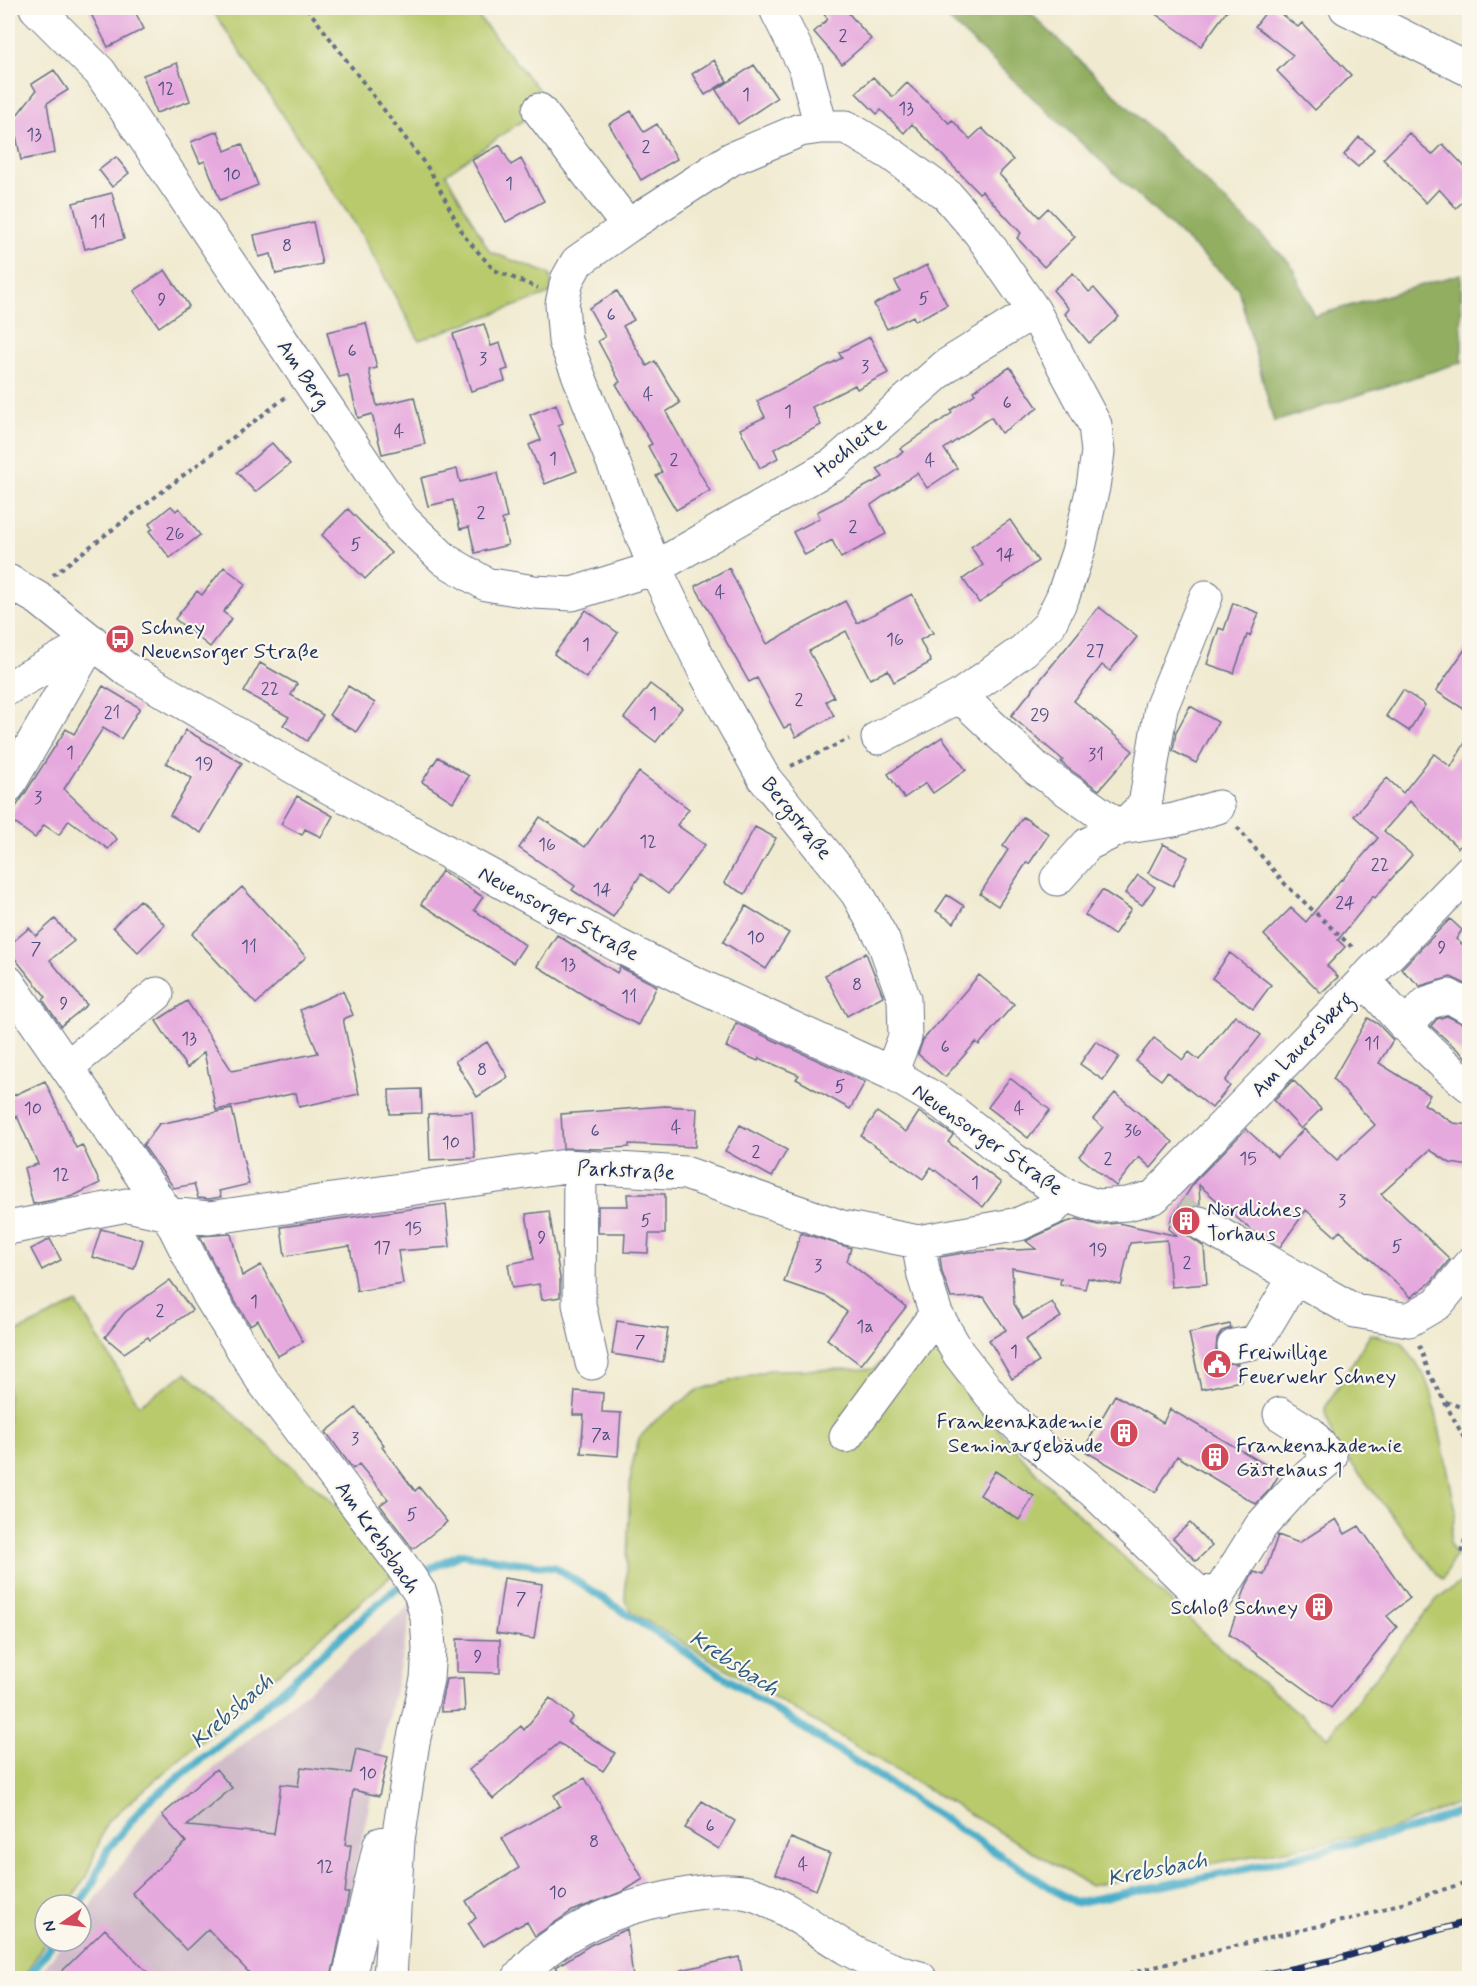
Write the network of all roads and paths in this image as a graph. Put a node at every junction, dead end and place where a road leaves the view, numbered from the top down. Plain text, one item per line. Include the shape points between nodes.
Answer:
1 (36, 8) edge
2 (307, 8) edge
3 (1346, 8) edge
4 (777, 11) dead end
5 (1470, 70) edge
6 (539, 110) dead end
7 (821, 127) junction
8 (628, 226) junction
9 (566, 287) junction
10 (1034, 310) junction
11 (309, 380) junction
12 (655, 568) junction
13 (18, 587) edge
14 (1206, 597) dead end
15 (92, 641) junction
16 (8, 688) edge
17 (960, 696) junction
18 (878, 738) joint
19 (764, 778) junction
20 (8, 786) edge
21 (1218, 807) dead end
22 (1121, 828) junction
23 (1245, 836) dead end
24 (1470, 871) edge
25 (1057, 879) dead end
26 (1348, 945) dead end
27 (1364, 979) junction
28 (8, 982) edge
29 (158, 994) dead end
30 (1470, 1008) edge
31 (1405, 1026) junction
32 (67, 1067) junction
33 (891, 1073) junction
34 (1470, 1086) edge
35 (580, 1167) junction
36 (1065, 1194) junction
37 (1165, 1209) junction
38 (168, 1214) junction
39 (8, 1228) edge
40 (918, 1242) junction
41 (1470, 1264) edge
42 (1295, 1277) junction
43 (936, 1314) junction
44 (1409, 1320) junction
45 (1234, 1346) dead end
46 (592, 1363) dead end
47 (1446, 1401) junction
48 (1470, 1410) edge
49 (1280, 1414) dead end
50 (846, 1436) dead end
51 (1470, 1449) edge
52 (1470, 1513) edge
53 (1470, 1556) edge
54 (398, 1840) junction
55 (1470, 1881) edge
56 (349, 1978) edge
57 (390, 1978) edge
58 (519, 1978) edge
59 (920, 1978) edge
60 (1022, 1978) edge
61 (1037, 1978) edge
62 (1112, 1978) edge

1 - 11 street, Am Berg via 100,72
2 - 9 path via 431,172 464,236 494,270 536,288
3 - 5 street
4 - 7 street via 806,69
6 - 8 street
7 - 8 street via 800,130 731,159
7 - 10 street via 846,127 947,195 980,233
8 - 9 street via 577,262
9 - 12 street, Bergstraße via 562,304 565,341
10 - 12 street, Hochleite via 947,365 834,464
10 - 17 street via 1095,425 1098,452 1093,488 1078,552 1049,625 1024,650
11 - 12 street, Am Berg via 403,520 445,560 486,584 572,594
11 - 13 path
12 - 19 street, Bergstraße via 706,674
13 - 15 street, Neuensorger Straße
14 - 22 street via 1161,708 1145,805
15 - 16 street
15 - 20 street
15 - 33 street, Neuensorger Straße via 135,675 565,917 681,977
17 - 18 street
17 - 22 street via 1037,769
18 - 19 path via 864,732
19 - 33 street, Bergstraße via 857,893 883,940 904,999 905,1036
21 - 22 street via 1174,820
22 - 25 street via 1088,844
23 - 26 path via 1285,884
24 - 27 street, Am Lauersberg
27 - 31 street
27 - 37 street, Am Lauersberg
28 - 32 street, Am Krebsbach
29 - 32 street
30 - 31 street via 1449,996 1427,1003
31 - 34 street
32 - 38 street, Am Krebsbach
33 - 36 street, Neuensorger Straße via 943,1104
35 - 38 street, Parkstraße via 208,1218
35 - 40 street, Parkstraße via 685,1173 842,1227
35 - 46 street via 579,1304
36 - 37 street, Neuensorger Straße via 1097,1206
36 - 40 street, Parkstraße via 1052,1209 1019,1224
37 - 42 street
38 - 39 street, Parkstraße via 127,1205
38 - 54 street, Am Krebsbach via 209,1294 262,1380 420,1593 427,1617 427,1679
40 - 43 street
41 - 44 street via 1438,1303
42 - 44 street via 1355,1311
42 - 45 street via 1257,1342
43 - 49 street via 959,1354 1005,1413 1195,1590 1218,1595 1261,1526 1301,1482 1330,1458 1310,1433
43 - 50 street
44 - 47 path via 1430,1375
47 - 48 path
47 - 51 path
52 - 53 path via 1462,1554
54 - 56 street via 380,1844
54 - 57 street, Am Krebsbach
55 - 62 path via 1355,1918
58 - 59 street via 553,1946 591,1923 693,1893 736,1890 758,1896 861,1956
60 - 61 path

